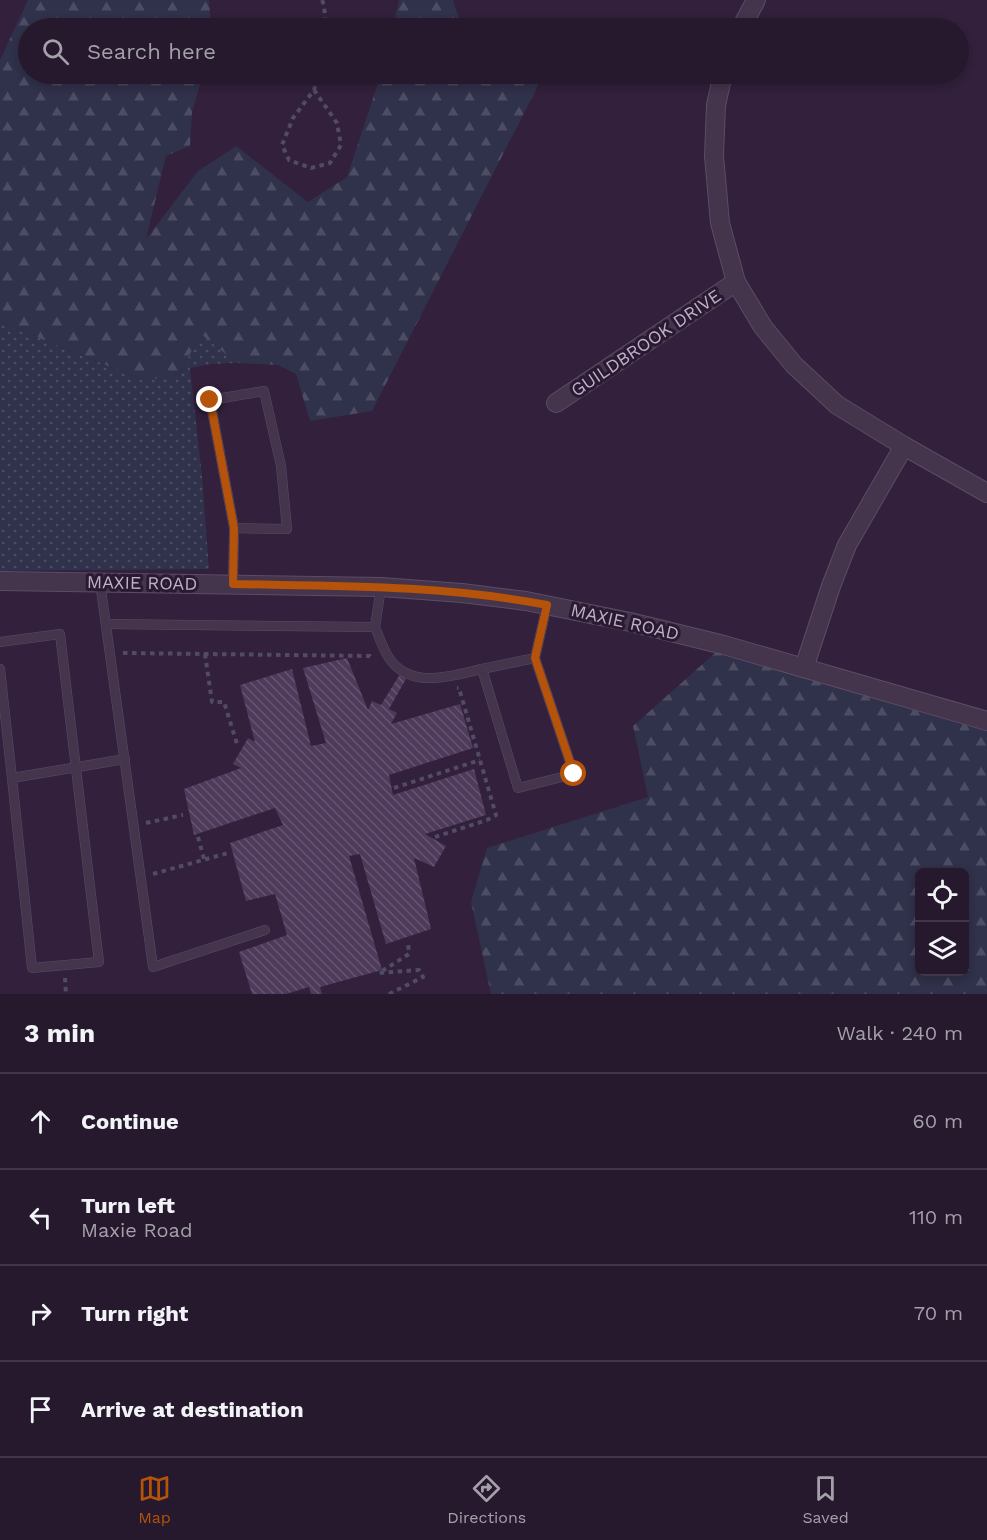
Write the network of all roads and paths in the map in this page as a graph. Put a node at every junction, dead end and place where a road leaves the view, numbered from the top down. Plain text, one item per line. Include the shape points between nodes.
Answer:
1 (322, 0) edge
2 (756, 0) edge
3 (325, 18) edge
4 (746, 18) edge
5 (316, 84) edge
6 (721, 84) edge
7 (314, 90) junction
8 (736, 282) junction
9 (556, 403) dead end
10 (904, 446) junction
11 (987, 493) edge
12 (234, 528) junction
13 (0, 581) edge
14 (100, 582) junction
15 (233, 584) junction
16 (381, 587) junction
17 (547, 605) junction
18 (106, 624) junction
19 (375, 627) junction
20 (0, 642) edge
21 (110, 653) junction
22 (205, 654) junction
23 (535, 658) junction
24 (375, 664) dead end
25 (804, 668) junction
26 (0, 669) edge
27 (482, 669) junction
28 (449, 689) dead end
29 (987, 722) edge
30 (238, 747) dead end
31 (125, 759) junction
32 (480, 760) junction
33 (76, 767) junction
34 (12, 778) junction
35 (394, 788) dead end
36 (183, 815) dead end
37 (134, 826) junction
38 (198, 837) dead end
39 (435, 837) dead end
40 (228, 853) dead end
41 (204, 859) junction
42 (141, 877) junction
43 (265, 930) dead end
44 (408, 943) dead end
45 (65, 977) dead end
46 (66, 994) edge
47 (389, 994) edge

1 - 3 path
2 - 4 street
5 - 7 path
6 - 8 street via 714,156 720,223
7 - 7 path via 293,118 282,145 289,160 311,168 330,163 341,145 337,123
8 - 9 street, GUILDBROOK DRIVE
8 - 10 street via 763,327 794,365 837,405
10 - 11 street
10 - 25 street via 848,545
12 - 12 lane via 210,400 264,391 281,466 287,529
12 - 15 lane
13 - 14 street, MAXIE ROAD
14 - 15 street, MAXIE ROAD
14 - 18 lane
15 - 16 street, MAXIE ROAD
16 - 17 street, MAXIE ROAD via 462,592
16 - 19 lane
17 - 23 lane
17 - 25 street, MAXIE ROAD via 724,645
18 - 19 lane
18 - 21 lane
19 - 27 lane via 390,659 408,675 436,679
20 - 33 lane via 60,634
21 - 22 path
21 - 31 lane
22 - 24 path via 369,656
22 - 30 path via 212,702 224,702
23 - 27 lane
23 - 27 lane via 574,774 518,788
25 - 29 street, MAXIE ROAD
26 - 34 lane
28 - 32 path via 459,688
31 - 33 lane
31 - 37 lane
32 - 35 path
32 - 39 path via 496,815
33 - 34 lane
33 - 34 lane via 99,962 32,968
36 - 37 path
37 - 42 lane
38 - 41 path
40 - 41 path
41 - 42 path
42 - 43 lane via 153,967
44 - 47 path via 408,954 378,972 419,970 423,977
45 - 46 path

